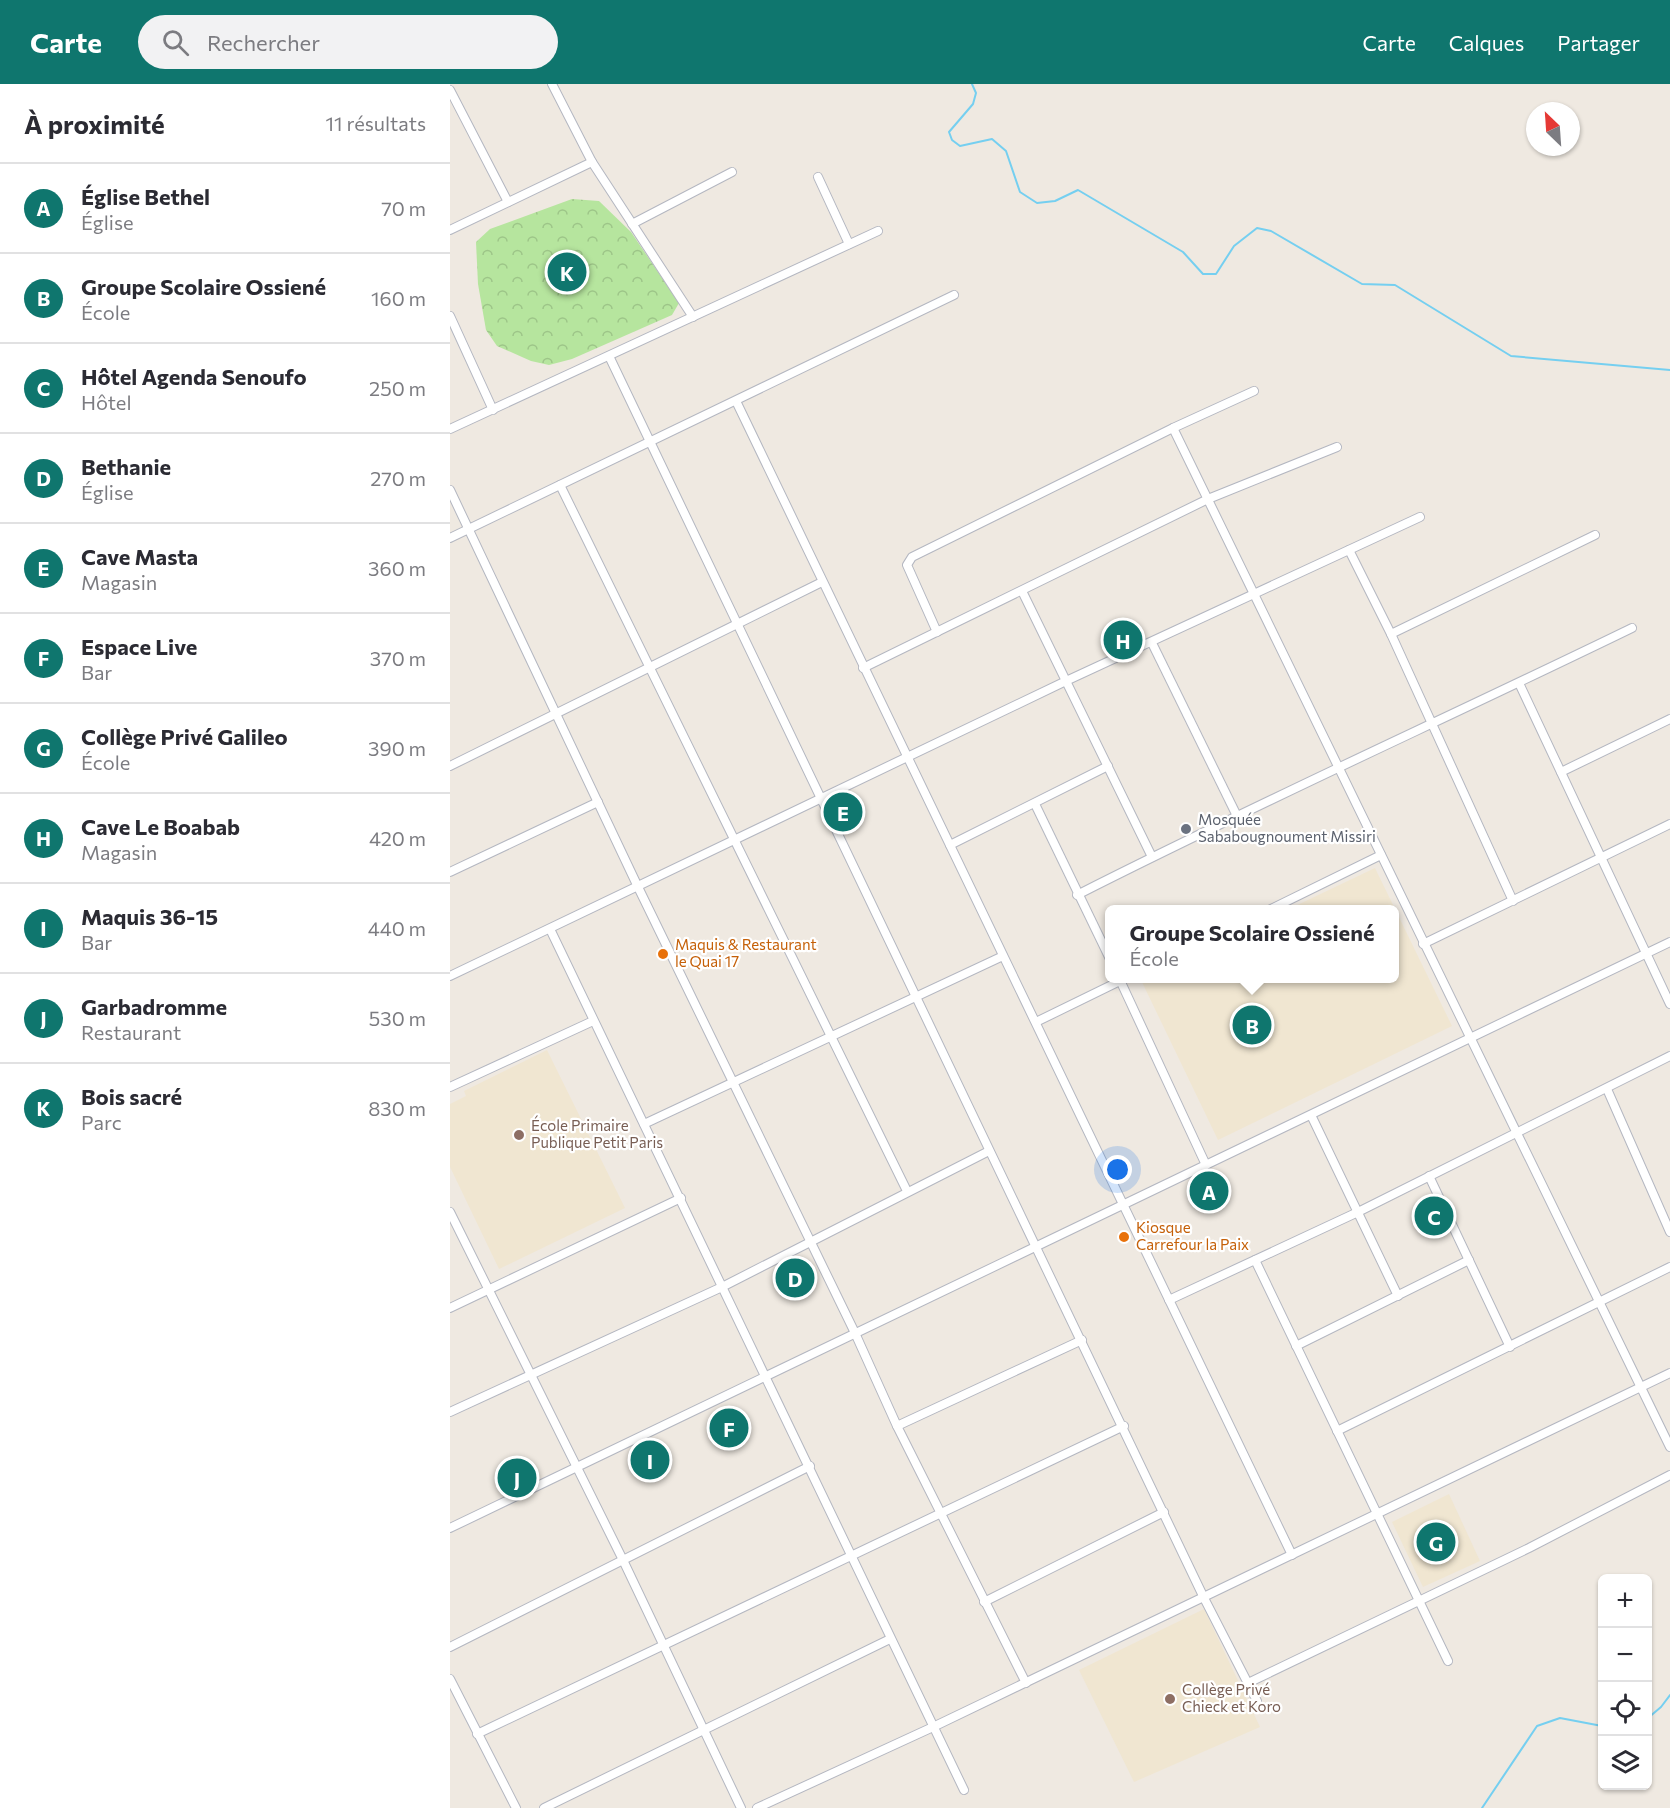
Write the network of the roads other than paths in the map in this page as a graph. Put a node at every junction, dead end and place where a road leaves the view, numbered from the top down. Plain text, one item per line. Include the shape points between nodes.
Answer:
1 (552, 84) edge
2 (450, 90) edge
3 (592, 162) junction
4 (732, 172) dead end
5 (818, 177) dead end
6 (508, 202) junction
7 (632, 224) junction
8 (450, 230) edge
9 (878, 231) dead end
10 (849, 244) junction
11 (954, 295) dead end
12 (450, 316) edge
13 (693, 317) junction
14 (609, 356) junction
15 (1254, 391) dead end
16 (736, 401) junction
17 (493, 410) junction
18 (1173, 428) junction
19 (450, 429) edge
20 (650, 443) junction
21 (1337, 447) dead end
22 (560, 485) junction
23 (450, 490) edge
24 (1208, 499) junction
25 (1420, 517) dead end
26 (468, 529) junction
27 (1595, 535) dead end
28 (450, 538) edge
29 (1349, 550) junction
30 (822, 582) junction
31 (1022, 591) junction
32 (1254, 595) junction
33 (739, 623) junction
34 (1632, 628) dead end
35 (937, 632) junction
36 (1391, 634) junction
37 (1152, 643) junction
38 (651, 666) junction
39 (863, 668) junction
40 (1066, 681) junction
41 (1519, 683) junction
42 (557, 713) junction
43 (1670, 719) edge
44 (1431, 725) junction
45 (450, 754) edge
46 (906, 757) junction
47 (452, 764) edge
48 (1108, 766) junction
49 (1339, 766) junction
50 (1561, 772) junction
51 (821, 799) junction
52 (598, 802) junction
53 (1035, 804) junction
54 (1237, 816) junction
55 (1670, 824) edge
56 (735, 841) junction
57 (950, 845) junction
58 (1381, 855) junction
59 (1152, 857) junction
60 (1601, 858) junction
61 (450, 872) edge
62 (638, 887) junction
63 (1077, 895) junction
64 (1513, 901) junction
65 (1277, 905) edge
66 (550, 929) junction
67 (1670, 942) edge
68 (1423, 944) junction
69 (1105, 950) edge
70 (1644, 954) junction
71 (1003, 956) junction
72 (450, 976) edge
73 (1114, 983) edge
74 (1124, 983) edge
75 (918, 997) junction
76 (1670, 1004) edge
77 (592, 1021) junction
78 (1036, 1022) junction
79 (831, 1036) junction
80 (1469, 1038) junction
81 (1670, 1056) edge
82 (733, 1082) junction
83 (450, 1087) edge
84 (1607, 1089) junction
85 (1311, 1114) junction
86 (644, 1124) junction
87 (1515, 1132) junction
88 (989, 1151) junction
89 (1206, 1165) junction
90 (1429, 1176) junction
91 (908, 1191) junction
92 (681, 1198) junction
93 (1121, 1206) junction
94 (450, 1212) edge
95 (1358, 1212) junction
96 (1670, 1232) edge
97 (810, 1240) junction
98 (1036, 1247) junction
99 (1255, 1260) junction
100 (1470, 1260) junction
101 (1670, 1268) edge
102 (722, 1287) junction
103 (489, 1289) junction
104 (1398, 1296) junction
105 (1169, 1300) junction
106 (1599, 1303) junction
107 (450, 1308) edge
108 (855, 1334) junction
109 (1082, 1340) junction
110 (1296, 1346) junction
111 (1510, 1347) junction
112 (1670, 1373) edge
113 (531, 1374) junction
114 (766, 1379) junction
115 (1639, 1388) junction
116 (450, 1412) edge
117 (897, 1426) junction
118 (1124, 1426) junction
119 (1337, 1431) junction
120 (1670, 1447) edge
121 (810, 1466) junction
122 (576, 1468) junction
123 (1670, 1475) edge
124 (941, 1512) junction
125 (1164, 1512) junction
126 (1377, 1513) junction
127 (450, 1528) edge
128 (1292, 1555) junction
129 (851, 1557) junction
130 (622, 1558) junction
131 (1204, 1598) junction
132 (1419, 1599) junction
133 (984, 1602) junction
134 (890, 1639) junction
135 (450, 1647) edge
136 (664, 1647) junction
137 (1448, 1660) dead end
138 (450, 1679) edge
139 (1026, 1683) junction
140 (1248, 1683) junction
141 (1257, 1701) dead end
142 (933, 1727) junction
143 (704, 1730) junction
144 (477, 1734) junction
145 (964, 1790) dead end
146 (516, 1808) edge
147 (544, 1808) edge
148 (741, 1808) edge
149 (757, 1808) edge

1 - 3 street
2 - 6 street
3 - 6 street
3 - 7 street
4 - 7 street
5 - 10 street
6 - 8 street
7 - 13 street
9 - 10 street
10 - 13 street
11 - 16 street
12 - 17 street
13 - 14 street
14 - 17 street
14 - 20 street
15 - 18 street
16 - 20 street
16 - 30 street
17 - 19 street
18 - 24 street
18 - 35 street via 912,557 908,565
20 - 22 street
20 - 33 street
21 - 24 street
22 - 26 street
22 - 38 street
23 - 26 street
24 - 31 street
24 - 32 street
25 - 29 street
26 - 28 street
26 - 42 street
27 - 36 street
29 - 32 street
29 - 36 street
30 - 33 street
30 - 39 street
31 - 35 street
31 - 40 street
32 - 37 street
32 - 49 street
33 - 38 street
33 - 51 street
34 - 41 street
35 - 39 street
36 - 44 street
37 - 40 street
37 - 54 street
38 - 42 street
38 - 56 street
39 - 46 street
40 - 46 street
40 - 48 street
41 - 44 street
41 - 50 street
42 - 47 street
42 - 52 street
43 - 50 street
44 - 49 street
44 - 64 street
45 - 47 street
46 - 51 street
46 - 57 street
48 - 53 street
48 - 59 street
49 - 54 street
49 - 58 street
50 - 60 street
51 - 56 street
51 - 75 street
52 - 61 street
52 - 62 street
53 - 57 street
53 - 63 street
54 - 59 street
55 - 60 street
56 - 62 street
56 - 79 street
57 - 71 street
58 - 65 street
58 - 68 street
59 - 63 street
60 - 64 street
60 - 70 street
62 - 66 street
62 - 82 street
63 - 69 street
64 - 68 street
66 - 72 street
66 - 77 street
67 - 70 street
68 - 80 street
70 - 76 street
70 - 80 street
71 - 75 street
71 - 78 street
73 - 78 street
74 - 89 street
75 - 79 street
75 - 88 street
77 - 83 street
77 - 86 street
78 - 93 street
79 - 82 street
79 - 91 street
80 - 85 street
80 - 87 street
81 - 84 street
82 - 86 street
82 - 97 street
84 - 87 street
84 - 96 street
85 - 89 street
85 - 95 street
86 - 92 street
87 - 90 street
87 - 106 street
88 - 91 street
88 - 98 street
89 - 93 street
90 - 95 street
90 - 100 street
91 - 97 street
92 - 102 street
92 - 103 street
93 - 98 street
93 - 105 street
94 - 103 street
95 - 99 street
95 - 104 street
97 - 102 street
97 - 108 street
98 - 108 street
98 - 109 street
99 - 105 street
99 - 110 street
100 - 104 street
100 - 111 street
101 - 106 street
102 - 113 street
102 - 114 street
103 - 107 street
103 - 113 street
104 - 110 street
105 - 128 street
106 - 111 street
106 - 115 street
108 - 114 street
108 - 117 street
109 - 117 street
109 - 118 street
110 - 119 street
111 - 119 street
112 - 115 street
113 - 116 street
113 - 122 street
114 - 121 street
114 - 122 street
115 - 120 street
115 - 126 street
117 - 124 street
118 - 124 street
118 - 125 street
119 - 126 street
121 - 129 street
121 - 130 street
122 - 127 street
122 - 130 street
123 - 132 street
124 - 129 street
124 - 133 street
125 - 131 street
125 - 133 street
126 - 128 street
126 - 132 street
128 - 131 street
129 - 134 street
129 - 136 street
130 - 135 street
130 - 136 street
131 - 139 street
131 - 140 street
132 - 137 street
132 - 140 street
133 - 139 street
134 - 142 street
134 - 143 street
136 - 143 street
136 - 144 street
138 - 144 street
139 - 142 street
140 - 141 street
142 - 145 street
142 - 149 street
143 - 147 street
143 - 148 street
144 - 146 street

